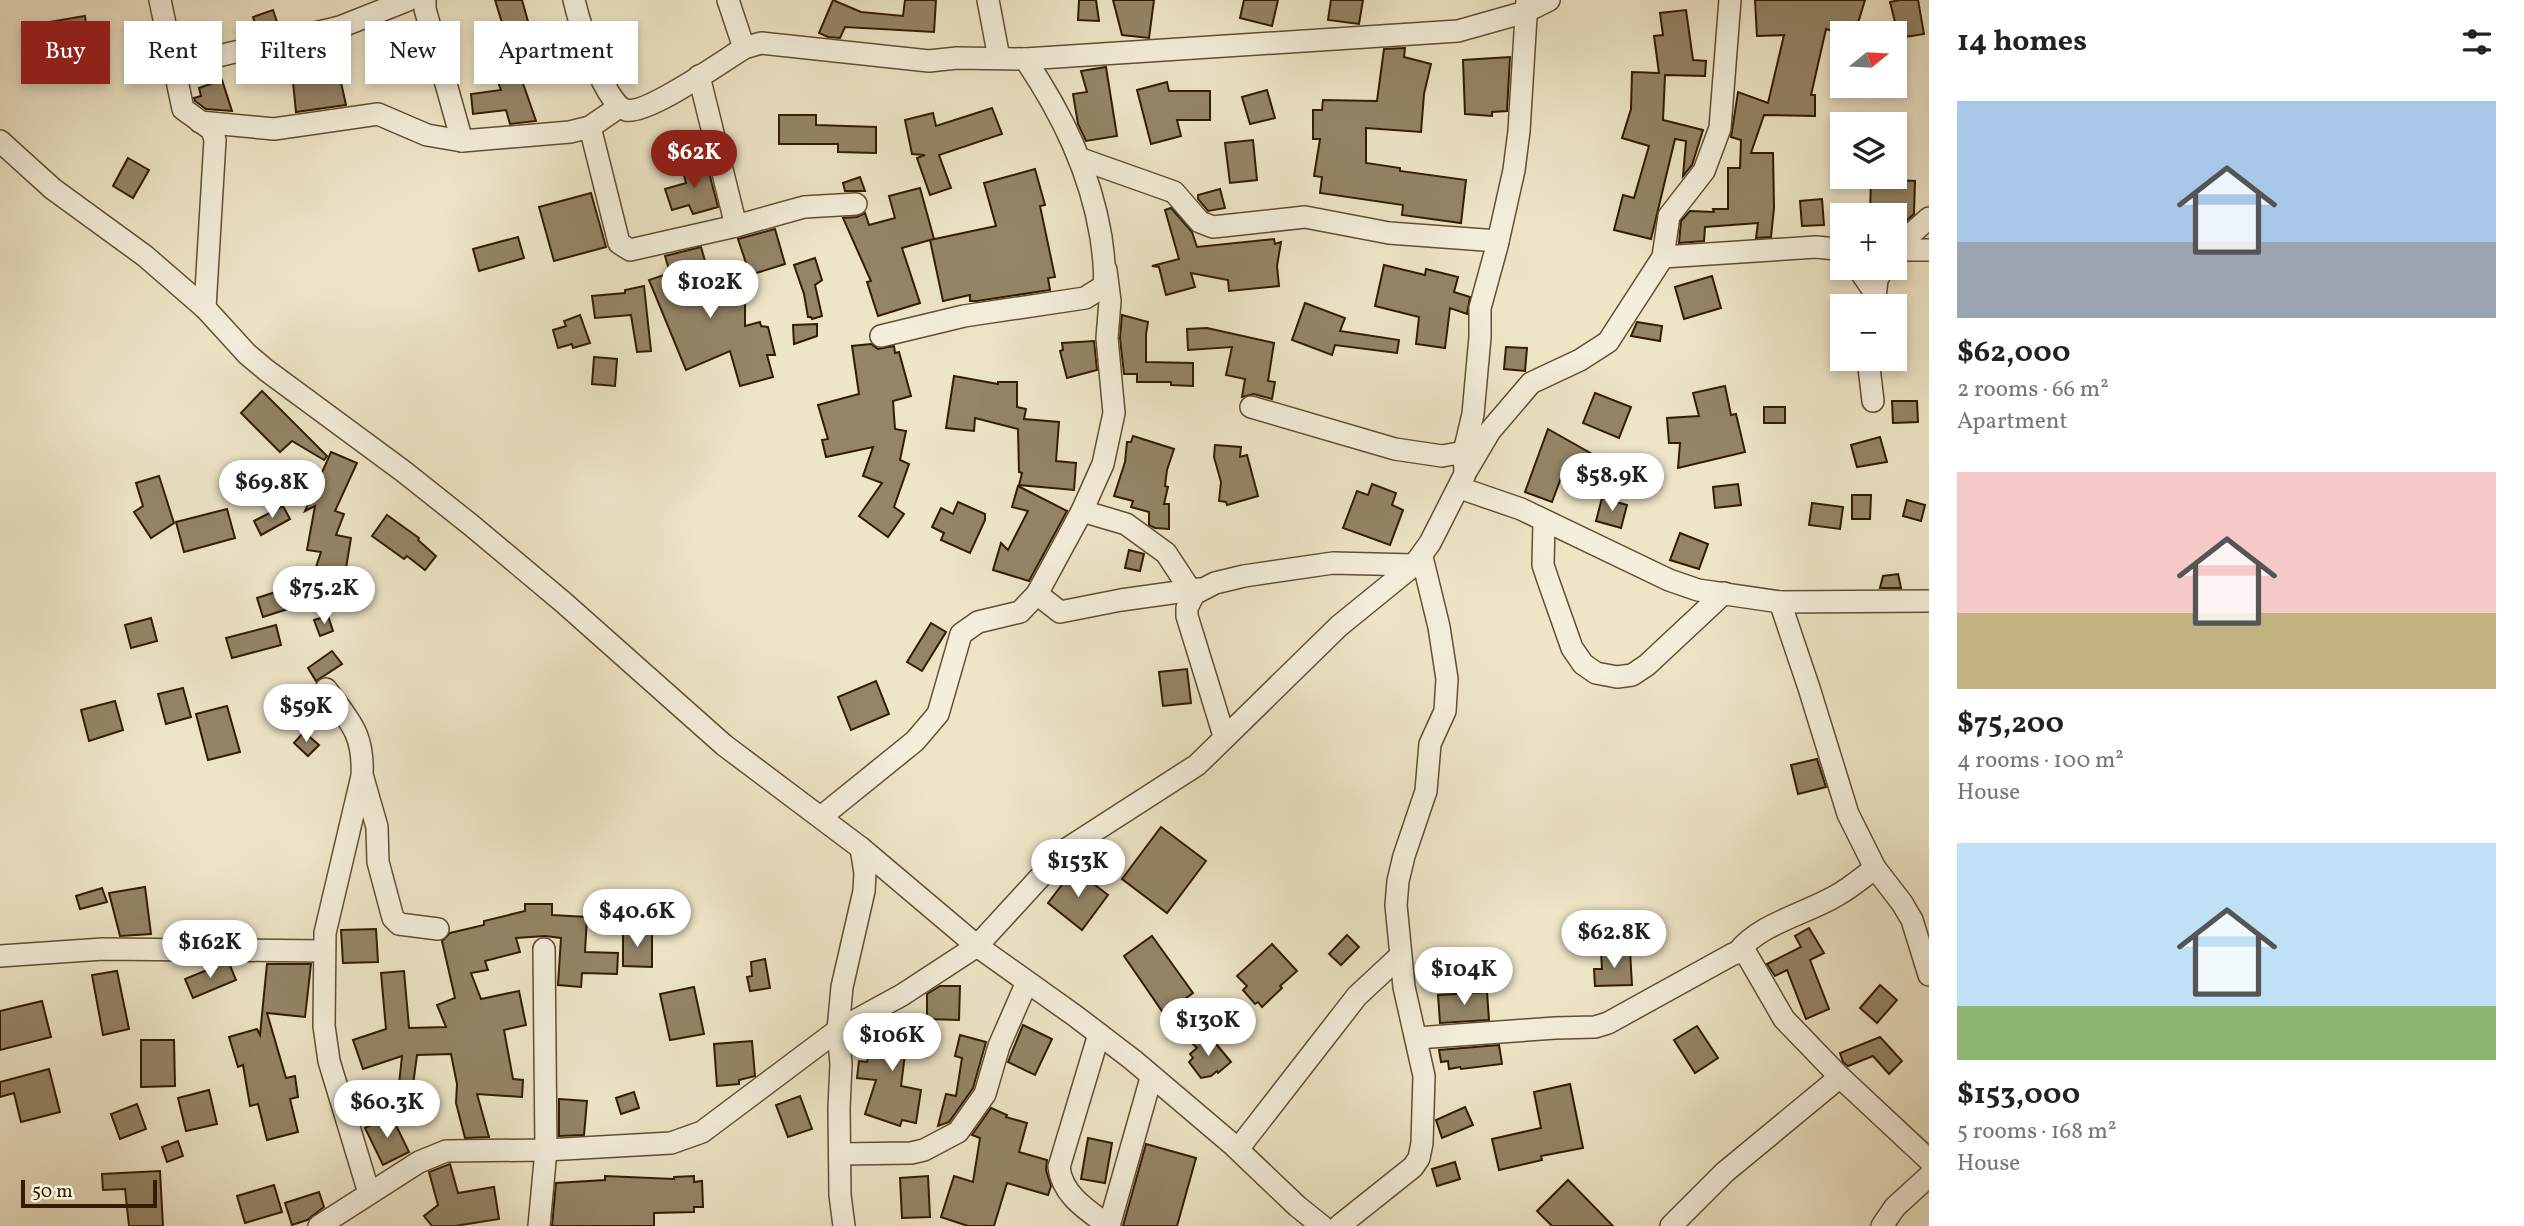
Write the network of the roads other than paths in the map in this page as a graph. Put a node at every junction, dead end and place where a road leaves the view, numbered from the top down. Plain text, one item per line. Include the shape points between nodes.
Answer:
1 (160, 0) edge
2 (408, 0) edge
3 (425, 0) edge
4 (574, 0) edge
5 (728, 0) edge
6 (988, 0) edge
7 (1549, 0) edge
8 (1730, 0) edge
9 (1526, 6) edge
10 (164, 21) edge
11 (744, 48) junction
12 (222, 54) edge
13 (999, 58) junction
14 (1025, 59) junction
15 (699, 76) junction
16 (177, 84) edge
17 (619, 107) junction
18 (200, 122) junction
19 (590, 127) junction
20 (0, 141) edge
21 (462, 141) junction
22 (1081, 159) junction
23 (856, 204) dead end
24 (1929, 218) edge
25 (736, 226) junction
26 (1907, 238) edge
27 (1498, 241) junction
28 (1830, 248) edge
29 (1907, 249) edge
30 (1929, 250) edge
31 (1663, 257) junction
32 (1106, 270) junction
33 (205, 308) junction
34 (881, 336) dead end
35 (1869, 371) edge
36 (1872, 401) dead end
37 (1251, 407) dead end
38 (1464, 452) junction
39 (1462, 481) junction
40 (1082, 511) junction
41 (1544, 520) junction
42 (1418, 561) junction
43 (1195, 590) junction
44 (1724, 593) junction
45 (1037, 594) junction
46 (1929, 601) edge
47 (1780, 602) junction
48 (326, 689) dead end
49 (1224, 736) junction
50 (362, 776) junction
51 (821, 817) junction
52 (861, 848) junction
53 (1875, 868) junction
54 (438, 929) dead end
55 (978, 947) junction
56 (544, 949) dead end
57 (324, 951) junction
58 (1738, 952) junction
59 (0, 956) edge
60 (1400, 956) junction
61 (1929, 975) edge
62 (1027, 982) junction
63 (838, 1030) junction
64 (1098, 1034) junction
65 (1417, 1038) junction
66 (1840, 1077) junction
67 (1151, 1078) junction
68 (1238, 1149) junction
69 (546, 1150) junction
70 (841, 1154) junction
71 (1929, 1160) edge
72 (1929, 1176) edge
73 (369, 1193) junction
74 (319, 1226) edge
75 (539, 1226) edge
76 (844, 1226) edge
77 (1109, 1226) edge
78 (1322, 1226) edge
79 (1339, 1226) edge
80 (1671, 1226) edge
81 (1882, 1226) edge

1 - 10 street
2 - 12 street via 340,27
3 - 21 street
4 - 17 street via 608,93
5 - 11 street
6 - 13 street
7 - 9 street
8 - 31 street via 1720,128 1704,171 1669,216
9 - 14 street via 1458,31
9 - 27 street via 1519,131
11 - 13 street via 761,43 929,61
11 - 15 street
13 - 14 street
14 - 22 street
15 - 17 street via 649,106 628,111
15 - 25 street
16 - 18 street via 183,109
17 - 19 street
18 - 21 street via 274,129 378,114 427,135
18 - 33 street via 212,130 215,140
19 - 21 street
19 - 25 street via 619,243 630,250
20 - 33 street via 52,189 145,256
22 - 27 street via 1174,192 1200,222 1213,227 1305,217 1390,233
22 - 32 street via 1098,218
23 - 25 street via 804,207
24 - 26 street
27 - 38 street via 1480,308 1473,414
28 - 31 street
29 - 30 street
31 - 39 street via 1608,342 1531,383 1490,431
32 - 34 street via 1104,286 1085,298 964,316
32 - 40 street via 1114,413 1103,464
33 - 51 street via 266,370 471,525 724,745
35 - 36 street
37 - 38 street via 1395,449 1442,456
38 - 39 street
39 - 41 street
39 - 42 street
40 - 43 street via 1126,524 1166,553
40 - 45 street
41 - 44 street via 1669,580
41 - 44 street via 1543,565 1548,580 1572,648 1596,673 1632,675
42 - 43 street via 1333,563 1244,576
42 - 49 street via 1339,626
42 - 60 street via 1439,627 1447,679 1445,711 1430,744 1424,800 1398,881
43 - 45 street via 1060,612
43 - 49 street via 1187,616
44 - 47 street
45 - 51 street via 1020,612 978,622 961,634 937,714 915,741
46 - 47 street
47 - 53 street via 1848,814
48 - 50 street via 356,729 363,755
49 - 55 street via 1197,765 1065,850
50 - 54 street via 377,827 378,862 393,919 399,924
50 - 57 street
51 - 52 street
52 - 55 street
52 - 63 street via 864,891 842,987
53 - 58 street via 1838,895 1762,931
53 - 61 street via 1912,920
55 - 62 street
55 - 63 street
56 - 69 street
57 - 59 street via 103,949
57 - 73 street via 329,1062
58 - 65 street via 1595,1027
58 - 66 street via 1747,955 1784,1018
60 - 65 street
60 - 68 street via 1357,996
62 - 64 street
62 - 70 street via 985,1094 958,1132 911,1153
63 - 69 street via 702,1132 671,1143
63 - 70 street
64 - 67 street
64 - 77 street via 1059,1167 1070,1194
65 - 79 street via 1425,1102 1419,1158
66 - 71 street
66 - 80 street via 1726,1172
67 - 68 street
67 - 77 street
68 - 78 street
69 - 73 street via 446,1151
69 - 75 street
70 - 76 street
72 - 81 street
73 - 74 street

